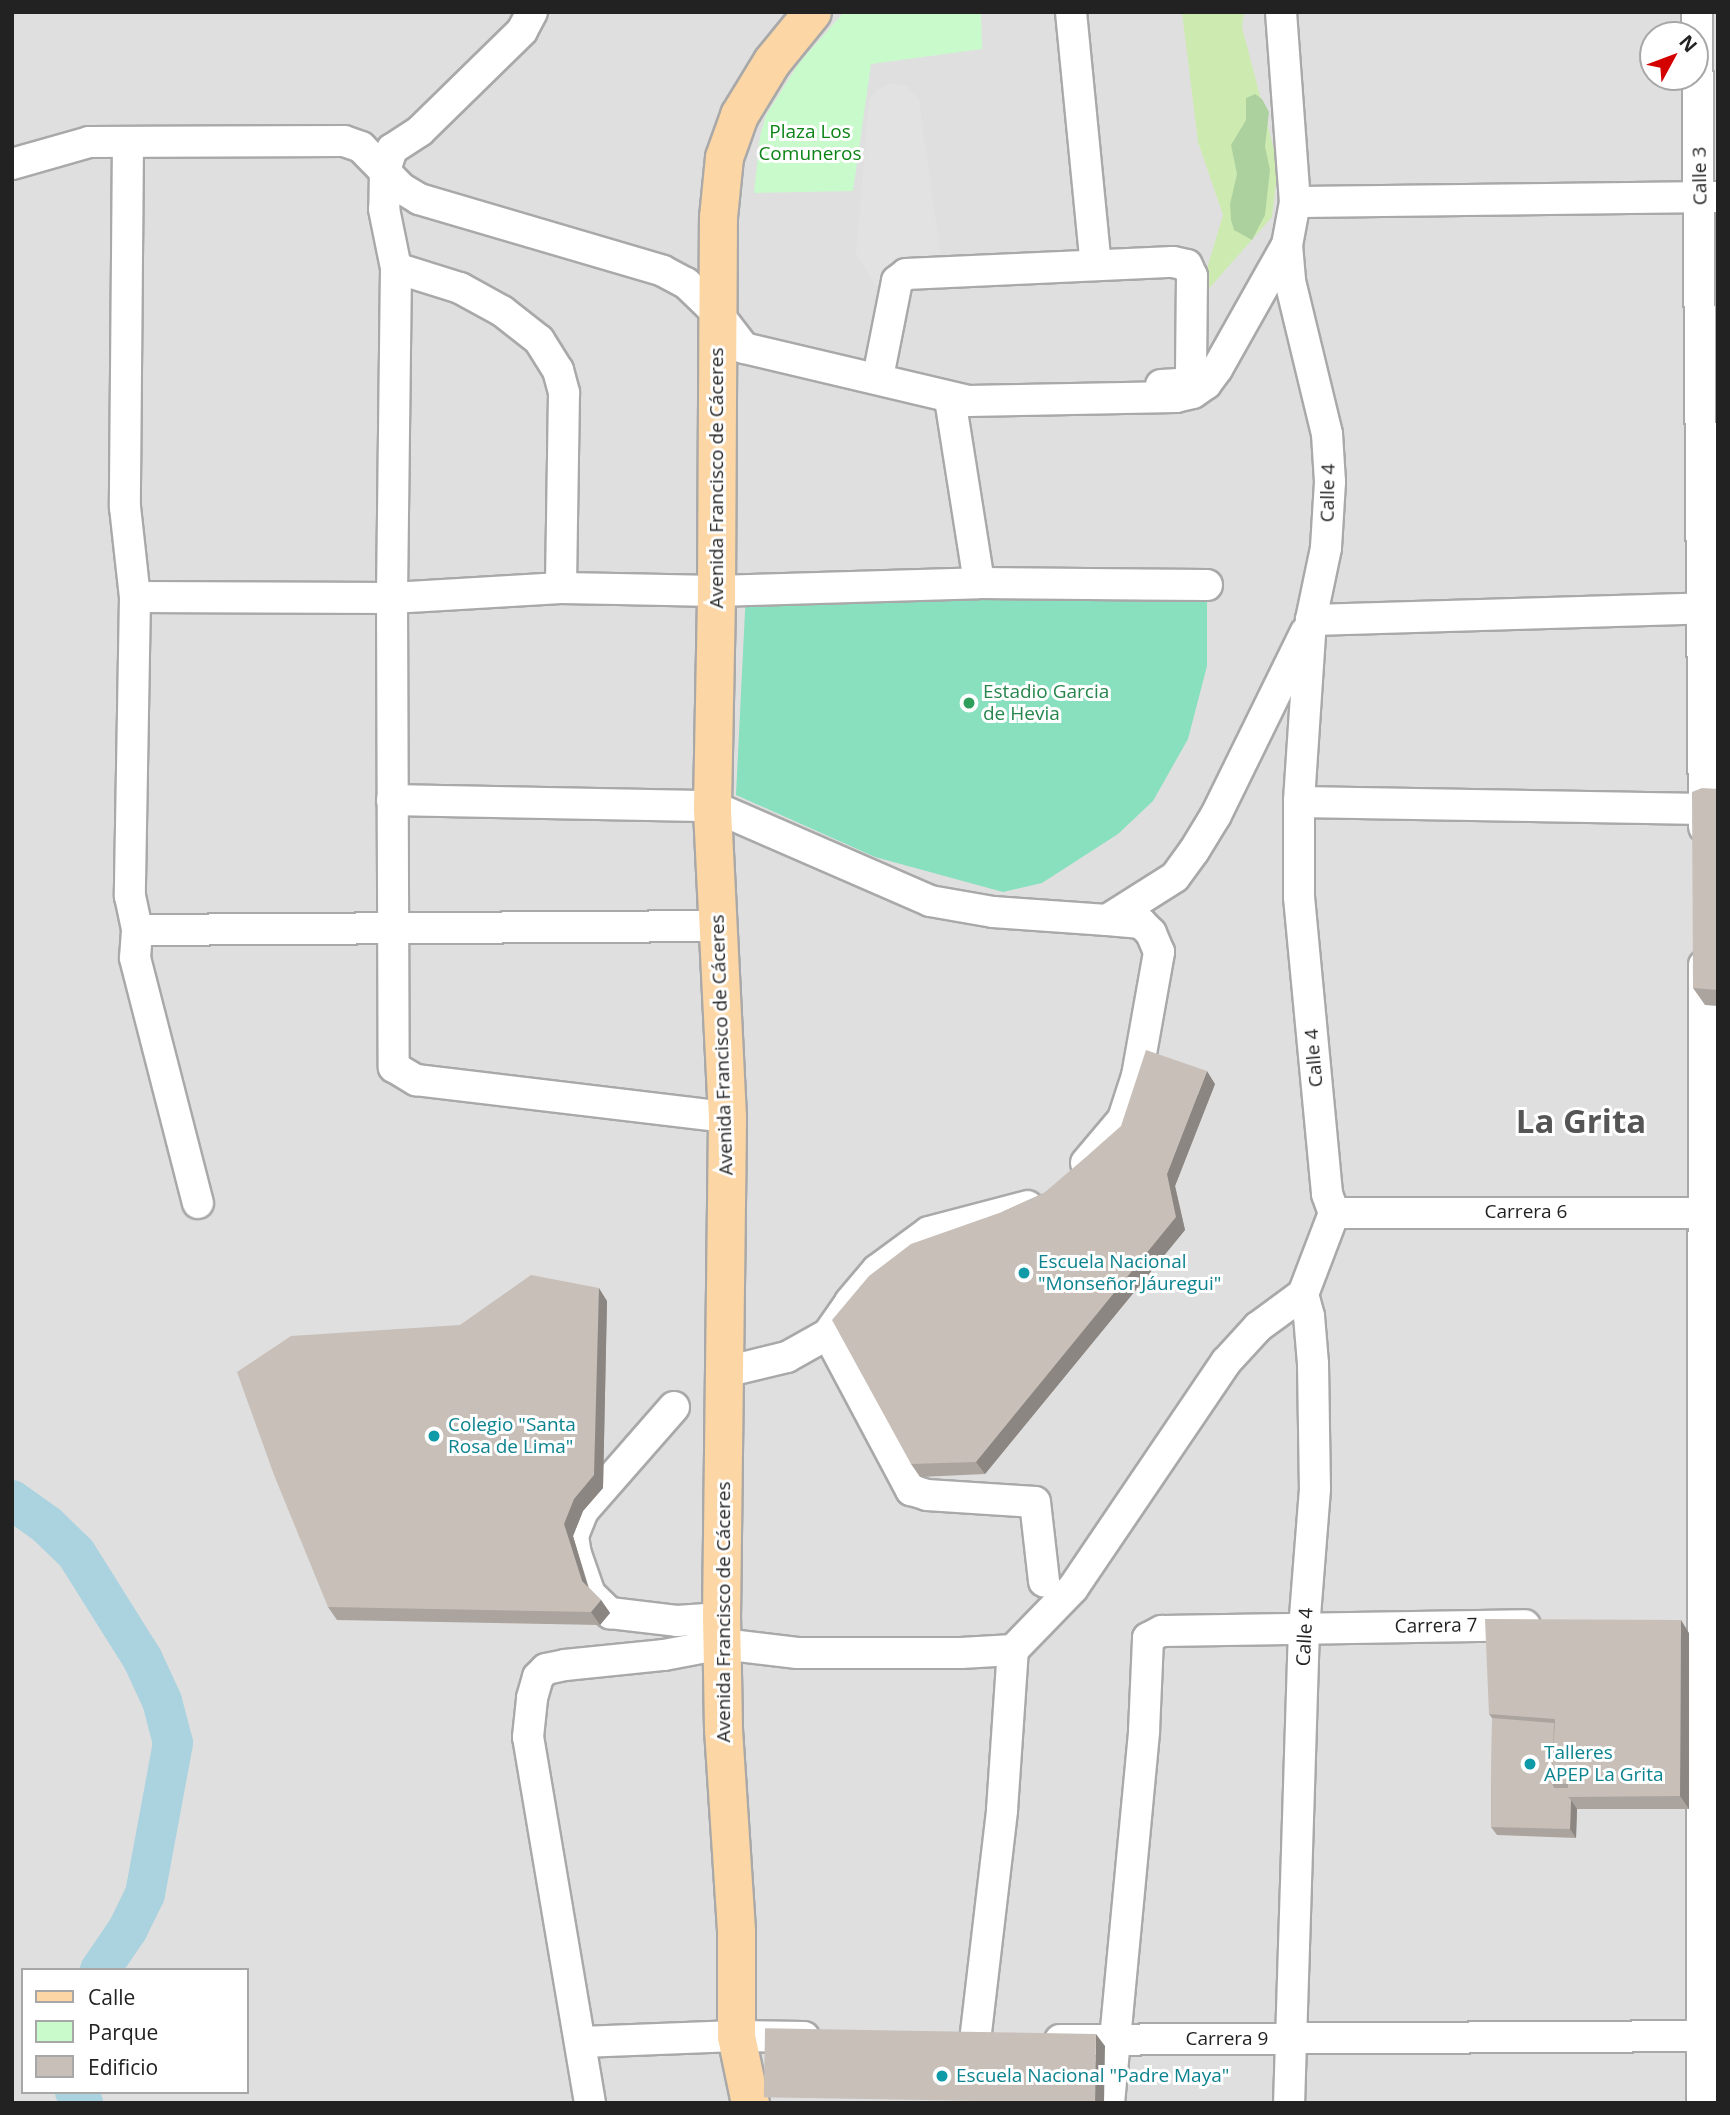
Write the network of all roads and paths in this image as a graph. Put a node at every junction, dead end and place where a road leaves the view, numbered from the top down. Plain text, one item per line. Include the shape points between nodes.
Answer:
1 (532, 12) edge
2 (812, 12) edge
3 (1071, 12) edge
4 (1281, 12) edge
5 (1697, 12) edge
6 (128, 142) junction
7 (12, 164) edge
8 (385, 170) junction
9 (1709, 197) edge
10 (1296, 202) junction
11 (1287, 245) junction
12 (1096, 265) junction
13 (396, 268) junction
14 (718, 314) junction
15 (879, 371) junction
16 (950, 399) junction
17 (979, 583) junction
18 (1207, 584) dead end
19 (561, 588) junction
20 (716, 592) junction
21 (135, 597) junction
22 (392, 598) junction
23 (1710, 607) edge
24 (1311, 620) junction
25 (392, 800) junction
26 (1299, 802) junction
27 (712, 806) junction
28 (1711, 807) edge
29 (1704, 861) edge
30 (1107, 920) junction
31 (718, 926) junction
32 (392, 927) junction
33 (137, 930) junction
34 (1704, 940) edge
35 (727, 1117) junction
36 (198, 1203) dead end
37 (1334, 1213) junction
38 (1711, 1213) edge
39 (1303, 1294) junction
40 (828, 1334) junction
41 (725, 1372) junction
42 (674, 1407) dead end
43 (1044, 1581) dead end
44 (1697, 1624) edge
45 (1549, 1625) edge
46 (1304, 1628) junction
47 (721, 1631) junction
48 (1013, 1650) junction
49 (1710, 1884) edge
50 (736, 2036) junction
51 (1710, 2036) edge
52 (830, 2038) edge
53 (1291, 2039) junction
54 (1117, 2040) junction
55 (581, 2042) junction
56 (590, 2103) edge
57 (750, 2103) edge
58 (1109, 2103) edge
59 (1289, 2103) edge
60 (1702, 2103) edge

1 - 8 street via 522,31 421,131 392,149
2 - 14 main road, Avenida Francisco de Cáceres via 772,61 739,115 724,157 718,217
3 - 12 street
4 - 10 street, Calle 4
5 - 9 street, Calle 3
6 - 7 street via 89,142
6 - 8 street via 344,141 361,147
6 - 21 street via 125,507
8 - 13 street via 384,209
8 - 14 street via 419,199 663,271 686,283
9 - 10 street
9 - 23 street, Calle 3
10 - 11 street, Calle 4
11 - 16 street via 1217,369 1193,393 1176,397
11 - 24 street, Calle 4 via 1290,281 1327,434 1331,482 1325,548
12 - 15 street via 906,274 897,281
12 - 15 street via 1187,265 1192,275 1191,374 1187,381 962,390
13 - 19 street via 460,288 502,311 539,340 558,370 564,393
13 - 22 street
14 - 15 street via 744,348
14 - 20 main road, Avenida Francisco de Cáceres
15 - 16 street
16 - 17 street
17 - 18 street
17 - 20 street
19 - 20 street
19 - 22 street
20 - 27 main road, Avenida Francisco de Cáceres
21 - 22 street
21 - 33 street via 130,896
22 - 25 street
23 - 24 street
23 - 28 street, Calle 3
24 - 26 street, Calle 4
24 - 30 street via 1194,851 1175,877
25 - 27 street
25 - 32 street
26 - 28 street
26 - 37 street, Calle 4 via 1299,897 1327,1194
27 - 30 street via 930,901 993,912
27 - 31 main road, Avenida Francisco de Cáceres
28 - 29 street, Calle 3
30 - 40 street via 1142,923 1159,952 1138,1076 1123,1119 1093,1157 1045,1200 929,1233 877,1270
31 - 32 street
31 - 35 main road, Avenida Francisco de Cáceres
32 - 33 street
32 - 35 street via 394,1067 416,1080
33 - 36 street via 135,958
34 - 38 street
35 - 41 main road, Avenida Francisco de Cáceres
37 - 38 street, Carrera 6
37 - 39 street
38 - 44 street
39 - 46 street, Calle 4 via 1309,1316 1315,1440
39 - 48 street via 1258,1327 1226,1362 1073,1588
40 - 41 street via 787,1357
40 - 43 street via 911,1490 1035,1502
41 - 47 main road, Avenida Francisco de Cáceres
42 - 47 street via 583,1511 573,1536 576,1555 590,1594 610,1613 677,1620
44 - 49 street
45 - 46 street, Carrera 7
46 - 53 street, Calle 4
46 - 54 street, Carrera 7 via 1154,1633 1149,1638
47 - 48 street via 797,1653
47 - 50 main road, Avenida Francisco de Cáceres via 736,1930
47 - 55 street via 664,1655 565,1665 547,1669 538,1677 528,1737
48 - 54 street, Carrera 9 via 988,2041
49 - 51 street
50 - 52 street
50 - 55 street
50 - 57 main road, Avenida Francisco de Cáceres
51 - 53 street, Carrera 9
51 - 60 street
53 - 54 street, Carrera 9
53 - 59 street, Calle 4
54 - 58 street
55 - 56 street

